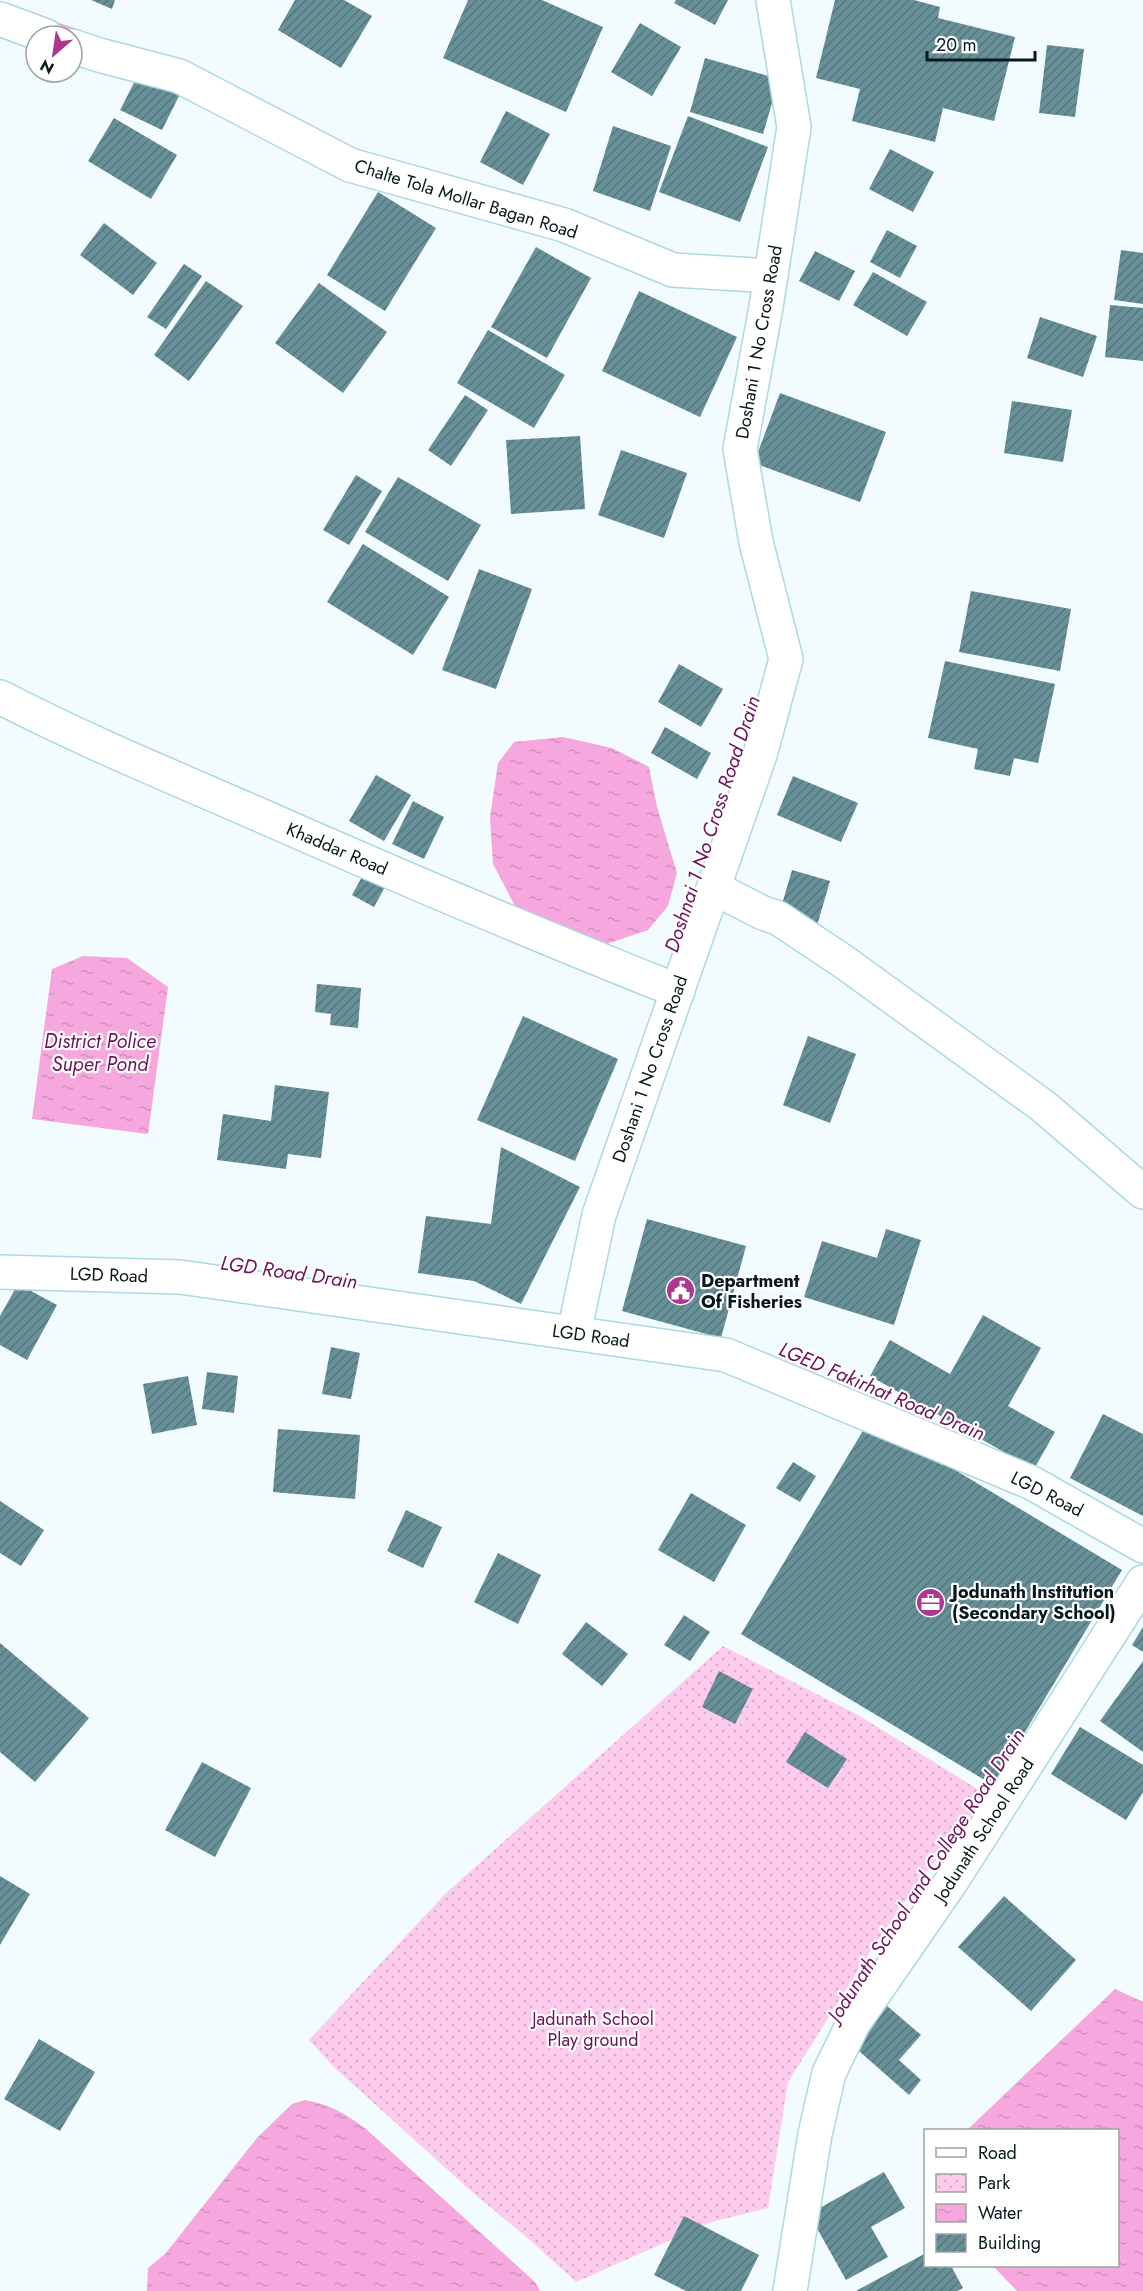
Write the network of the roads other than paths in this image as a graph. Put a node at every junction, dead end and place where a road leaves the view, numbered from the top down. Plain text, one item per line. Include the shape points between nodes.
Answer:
1 (773, 0) edge
2 (0, 19) edge
3 (24, 28) edge
4 (84, 50) edge
5 (771, 276) junction
6 (0, 697) edge
7 (714, 888) junction
8 (678, 991) junction
9 (1143, 1192) edge
10 (0, 1272) edge
11 (574, 1333) junction
12 (1143, 1546) edge
13 (1143, 1582) edge
14 (790, 2291) edge

1 - 5 street, Doshani 1 No Cross Road via 794,127
2 - 3 street
4 - 5 street, Chalte Tola Mollar Bagan Road via 179,76 350,165 564,225 674,270
5 - 7 street, Doshani 1 No Cross Road via 740,448 756,542 786,659 760,755
6 - 8 street, Khaddar Road via 61,728 496,918
7 - 8 street, Doshani 1 No Cross Road
7 - 9 street via 778,918 844,962 1043,1106
8 - 11 street, Doshani 1 No Cross Road via 599,1215
10 - 11 street, LGD Road via 180,1277
11 - 12 street, LGD Road via 726,1355 1032,1483
13 - 14 street, Jodunath School Road via 951,1882 853,2024 829,2073 815,2134

